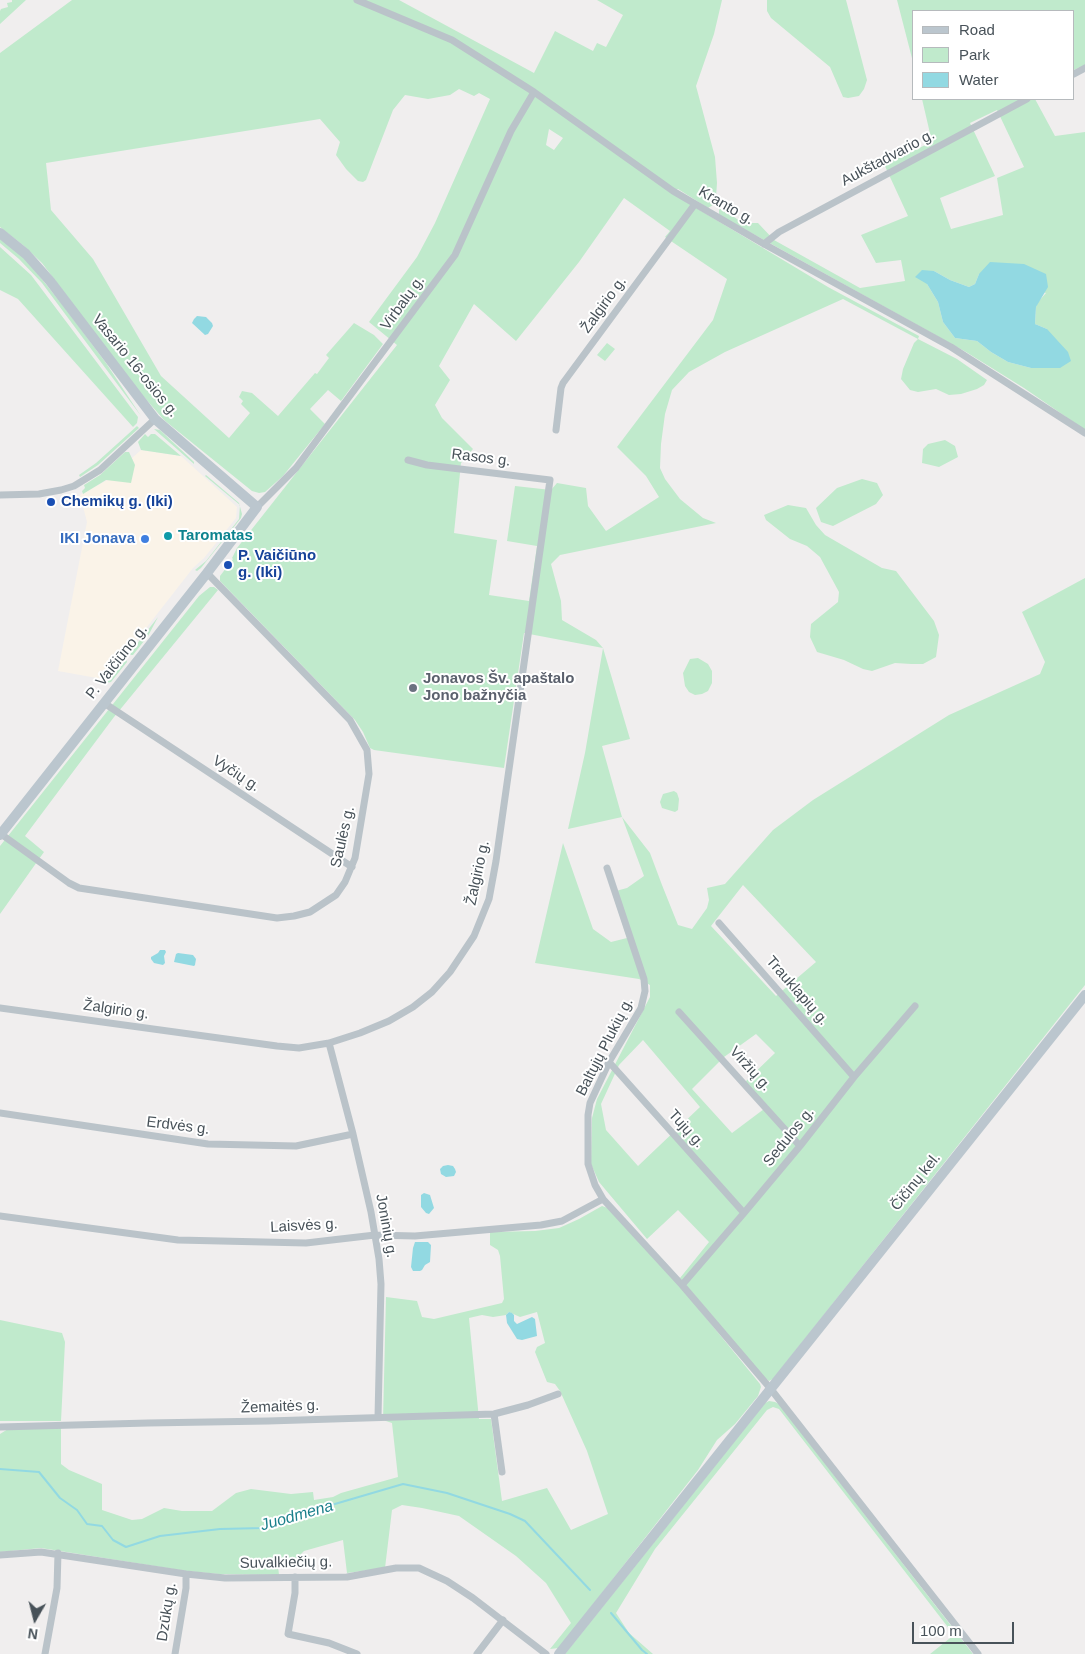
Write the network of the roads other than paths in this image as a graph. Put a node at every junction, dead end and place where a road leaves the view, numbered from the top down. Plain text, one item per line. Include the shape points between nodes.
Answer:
1 (358, 0) edge
2 (534, 92) junction
3 (1025, 100) edge
4 (695, 204) junction
5 (0, 233) edge
6 (764, 244) junction
7 (155, 419) junction
8 (556, 430) dead end
9 (1085, 433) edge
10 (408, 460) dead end
11 (550, 480) joint
12 (0, 495) edge
13 (257, 507) junction
14 (207, 573) junction
15 (104, 703) junction
16 (0, 834) edge
17 (352, 867) junction
18 (607, 868) dead end
19 (719, 923) dead end
20 (1085, 996) edge
21 (915, 1006) dead end
22 (0, 1008) edge
23 (679, 1012) dead end
24 (329, 1043) junction
25 (610, 1062) junction
26 (854, 1077) junction
27 (0, 1113) edge
28 (353, 1134) junction
29 (800, 1146) junction
30 (603, 1199) junction
31 (744, 1213) junction
32 (0, 1216) edge
33 (376, 1235) junction
34 (682, 1284) junction
35 (770, 1388) junction
36 (558, 1394) dead end
37 (494, 1414) junction
38 (378, 1417) junction
39 (0, 1427) edge
40 (502, 1472) dead end
41 (58, 1553) junction
42 (0, 1555) edge
43 (186, 1574) junction
44 (295, 1577) junction
45 (503, 1620) junction
46 (46, 1654) edge
47 (174, 1654) edge
48 (357, 1654) edge
49 (477, 1654) edge
50 (546, 1654) edge
51 (559, 1654) edge
52 (978, 1654) edge

1 - 2 street, Kranto g. via 452,40
2 - 4 street, Kranto g.
2 - 13 street, Virbalų g. via 511,131 450,263 296,468
3 - 6 street, Aukštadvario g. via 779,232
4 - 6 street, Kranto g.
4 - 8 street, Žalgirio g. via 563,383
5 - 7 main road, Vasario 16-osios g. via 26,254 50,281
6 - 9 street, Kranto g. via 951,347
7 - 12 street via 100,470 74,486 39,494
7 - 13 main road, Vasario 16-osios g.
10 - 11 street, Rasos g.
11 - 24 street, Žalgirio g. via 489,899 474,936 432,992 389,1021
13 - 14 main road, P. Vaičiūno g.
14 - 15 main road, P. Vaičiūno g.
14 - 17 street, Saulės g. via 350,720 367,750 369,774
15 - 16 main road, P. Vaičiūno g.
15 - 17 street, Vyčių g.
16 - 17 street, Saulės g. via 79,888 277,918 310,912 325,904 336,895
18 - 25 street, Baltųjų Plukių g. via 644,979 645,991 641,1008
19 - 26 street, Trauklapių g.
20 - 35 main road, Čičinų kel.
21 - 26 street, Sedulos g.
22 - 24 street, Žalgirio g. via 277,1046 299,1048
23 - 29 street, Viržių g.
24 - 28 street, Joninių g.
25 - 30 street, Baltųjų Plukių g. via 590,1103 588,1115 588,1164
25 - 31 street, Tujų g.
26 - 29 street, Sedulos g.
27 - 28 street, Erdvės g. via 208,1144 296,1146
28 - 33 street, Joninių g.
29 - 31 street, Sedulos g.
30 - 33 street, Laisvės g. via 562,1221 542,1225 415,1236
30 - 34 street, Baltųjų Plukių g.
31 - 34 street, Sedulos g.
32 - 33 street, Laisvės g. via 178,1240 306,1243
33 - 38 street, Joninių g. via 381,1284
34 - 35 street, Baltųjų Plukių g.
35 - 51 main road, Čičinų kel.
35 - 52 street, Baltųjų Plukių g.
36 - 37 street, Žemaitės g.
37 - 38 street, Žemaitės g.
37 - 40 street
38 - 39 street, Žemaitės g.
41 - 42 street, Suvalkiečių g.
41 - 43 street, Suvalkiečių g.
41 - 46 street
43 - 44 street, Suvalkiečių g. via 225,1578
43 - 47 street, Dzūkų g.
44 - 45 street, Suvalkiečių g. via 348,1577 396,1568 419,1568 447,1581
44 - 48 street via 288,1634 329,1643
45 - 49 street
45 - 50 street, Suvalkiečių g.

